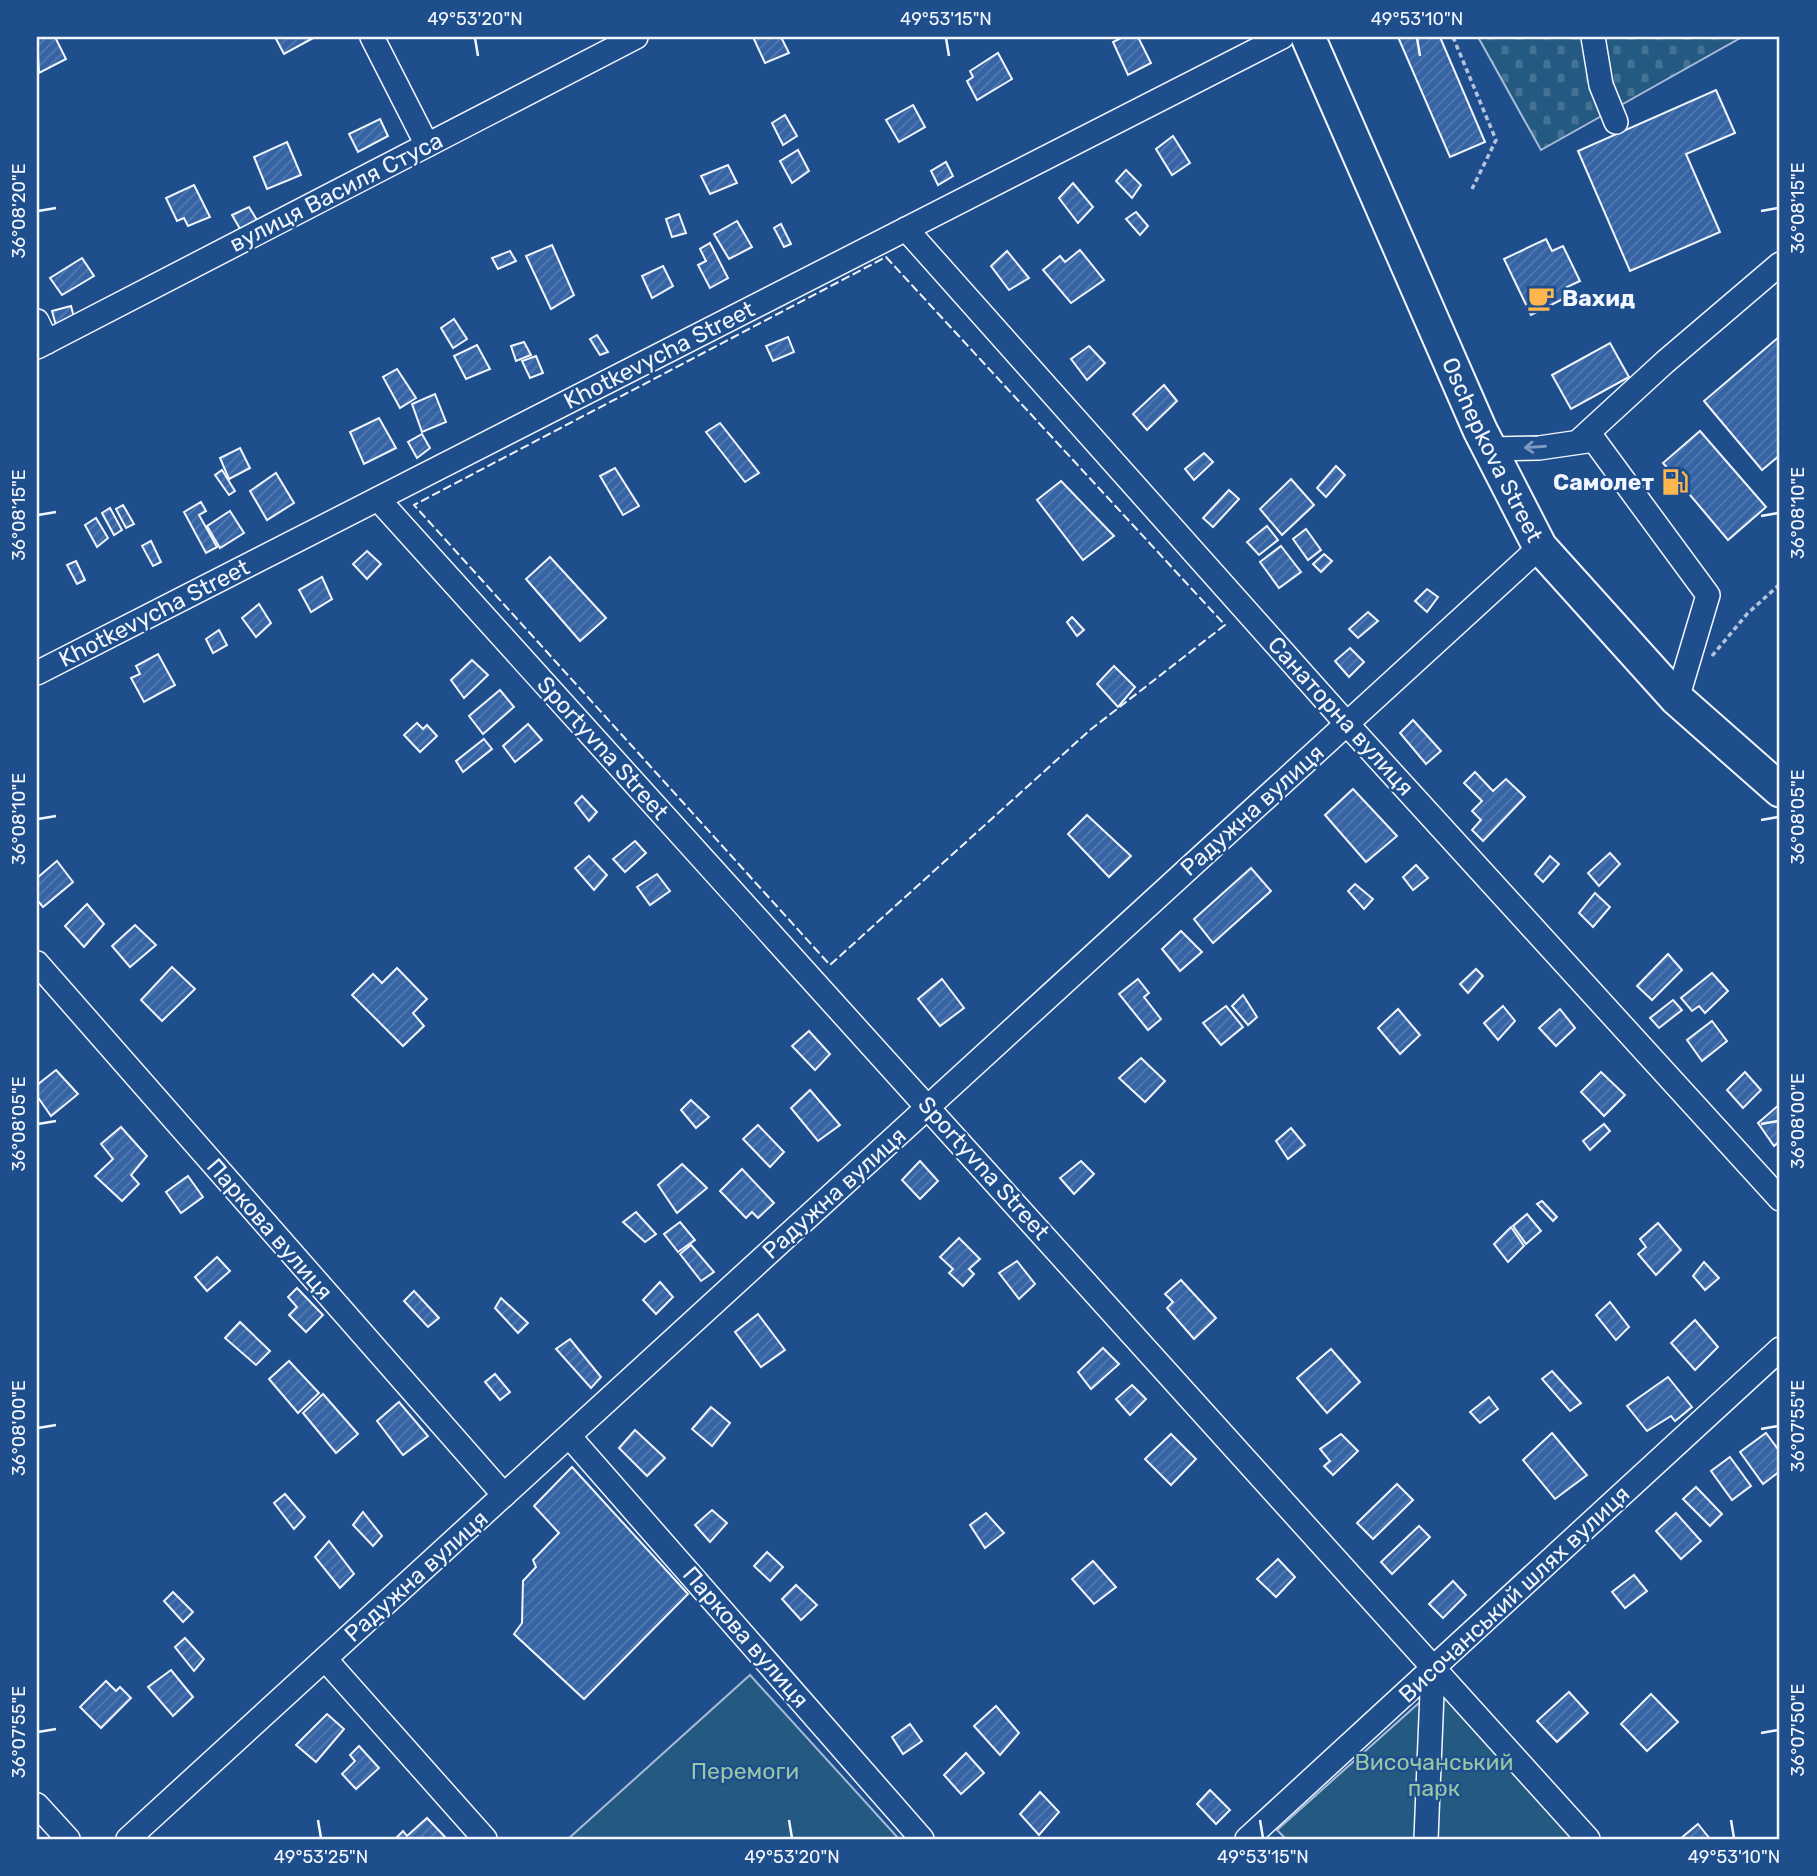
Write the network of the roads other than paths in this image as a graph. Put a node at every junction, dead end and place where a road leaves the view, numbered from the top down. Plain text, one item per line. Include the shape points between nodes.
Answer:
1 (372, 37) edge
2 (636, 37) edge
3 (1282, 37) edge
4 (1308, 37) edge
5 (1593, 37) edge
6 (1616, 122) dead end
7 (427, 145) junction
8 (906, 229) junction
9 (1780, 264) edge
10 (37, 321) edge
11 (42, 344) edge
12 (1580, 440) junction
13 (1490, 449) junction
14 (378, 499) junction
15 (1540, 547) junction
16 (37, 673) edge
17 (1677, 699) junction
18 (1347, 724) junction
19 (1780, 790) edge
20 (37, 964) edge
21 (929, 1106) junction
22 (1780, 1199) edge
23 (1780, 1349) edge
24 (569, 1436) junction
25 (504, 1495) junction
26 (325, 1659) junction
27 (1433, 1668) junction
28 (37, 1805) edge
29 (68, 1839) edge
30 (128, 1839) edge
31 (485, 1839) edge
32 (922, 1839) edge
33 (1247, 1839) edge
34 (1426, 1839) edge
35 (1587, 1839) edge

1 - 7 street
2 - 7 street, вулиця Василя Стуса
3 - 8 street, Khotkevycha Street
4 - 13 highway, Oschepkova Street
5 - 6 street via 1601,85
7 - 11 street, вулиця Василя Стуса
8 - 14 street, Khotkevycha Street
8 - 18 street, Санаторна вулиця
9 - 12 street
10 - 11 street
12 -> 13 street via 1539,448
12 - 17 street via 1594,440 1708,595
13 - 15 highway, Oschepkova Street
14 - 16 street, Khotkevycha Street
14 - 21 street, Sportyvna Street
15 - 17 highway, Oschepkova Street
15 - 18 street, Радужна вулиця
17 - 19 highway, Oschepkova Street
18 - 21 street, Радужна вулиця
18 - 22 street, Санаторна вулиця
20 - 25 street, Паркова вулиця
21 - 24 street, Радужна вулиця
21 - 27 street, Sportyvna Street
23 - 27 street, Височанський шлях вулиця
24 - 25 street, Радужна вулиця
24 - 32 street, Паркова вулиця
25 - 26 street, Радужна вулиця
26 - 30 street, Радужна вулиця
26 - 31 street
27 - 33 street, Височанський шлях вулиця
27 - 34 street
27 - 35 street, Sportyvna Street
28 - 29 street

